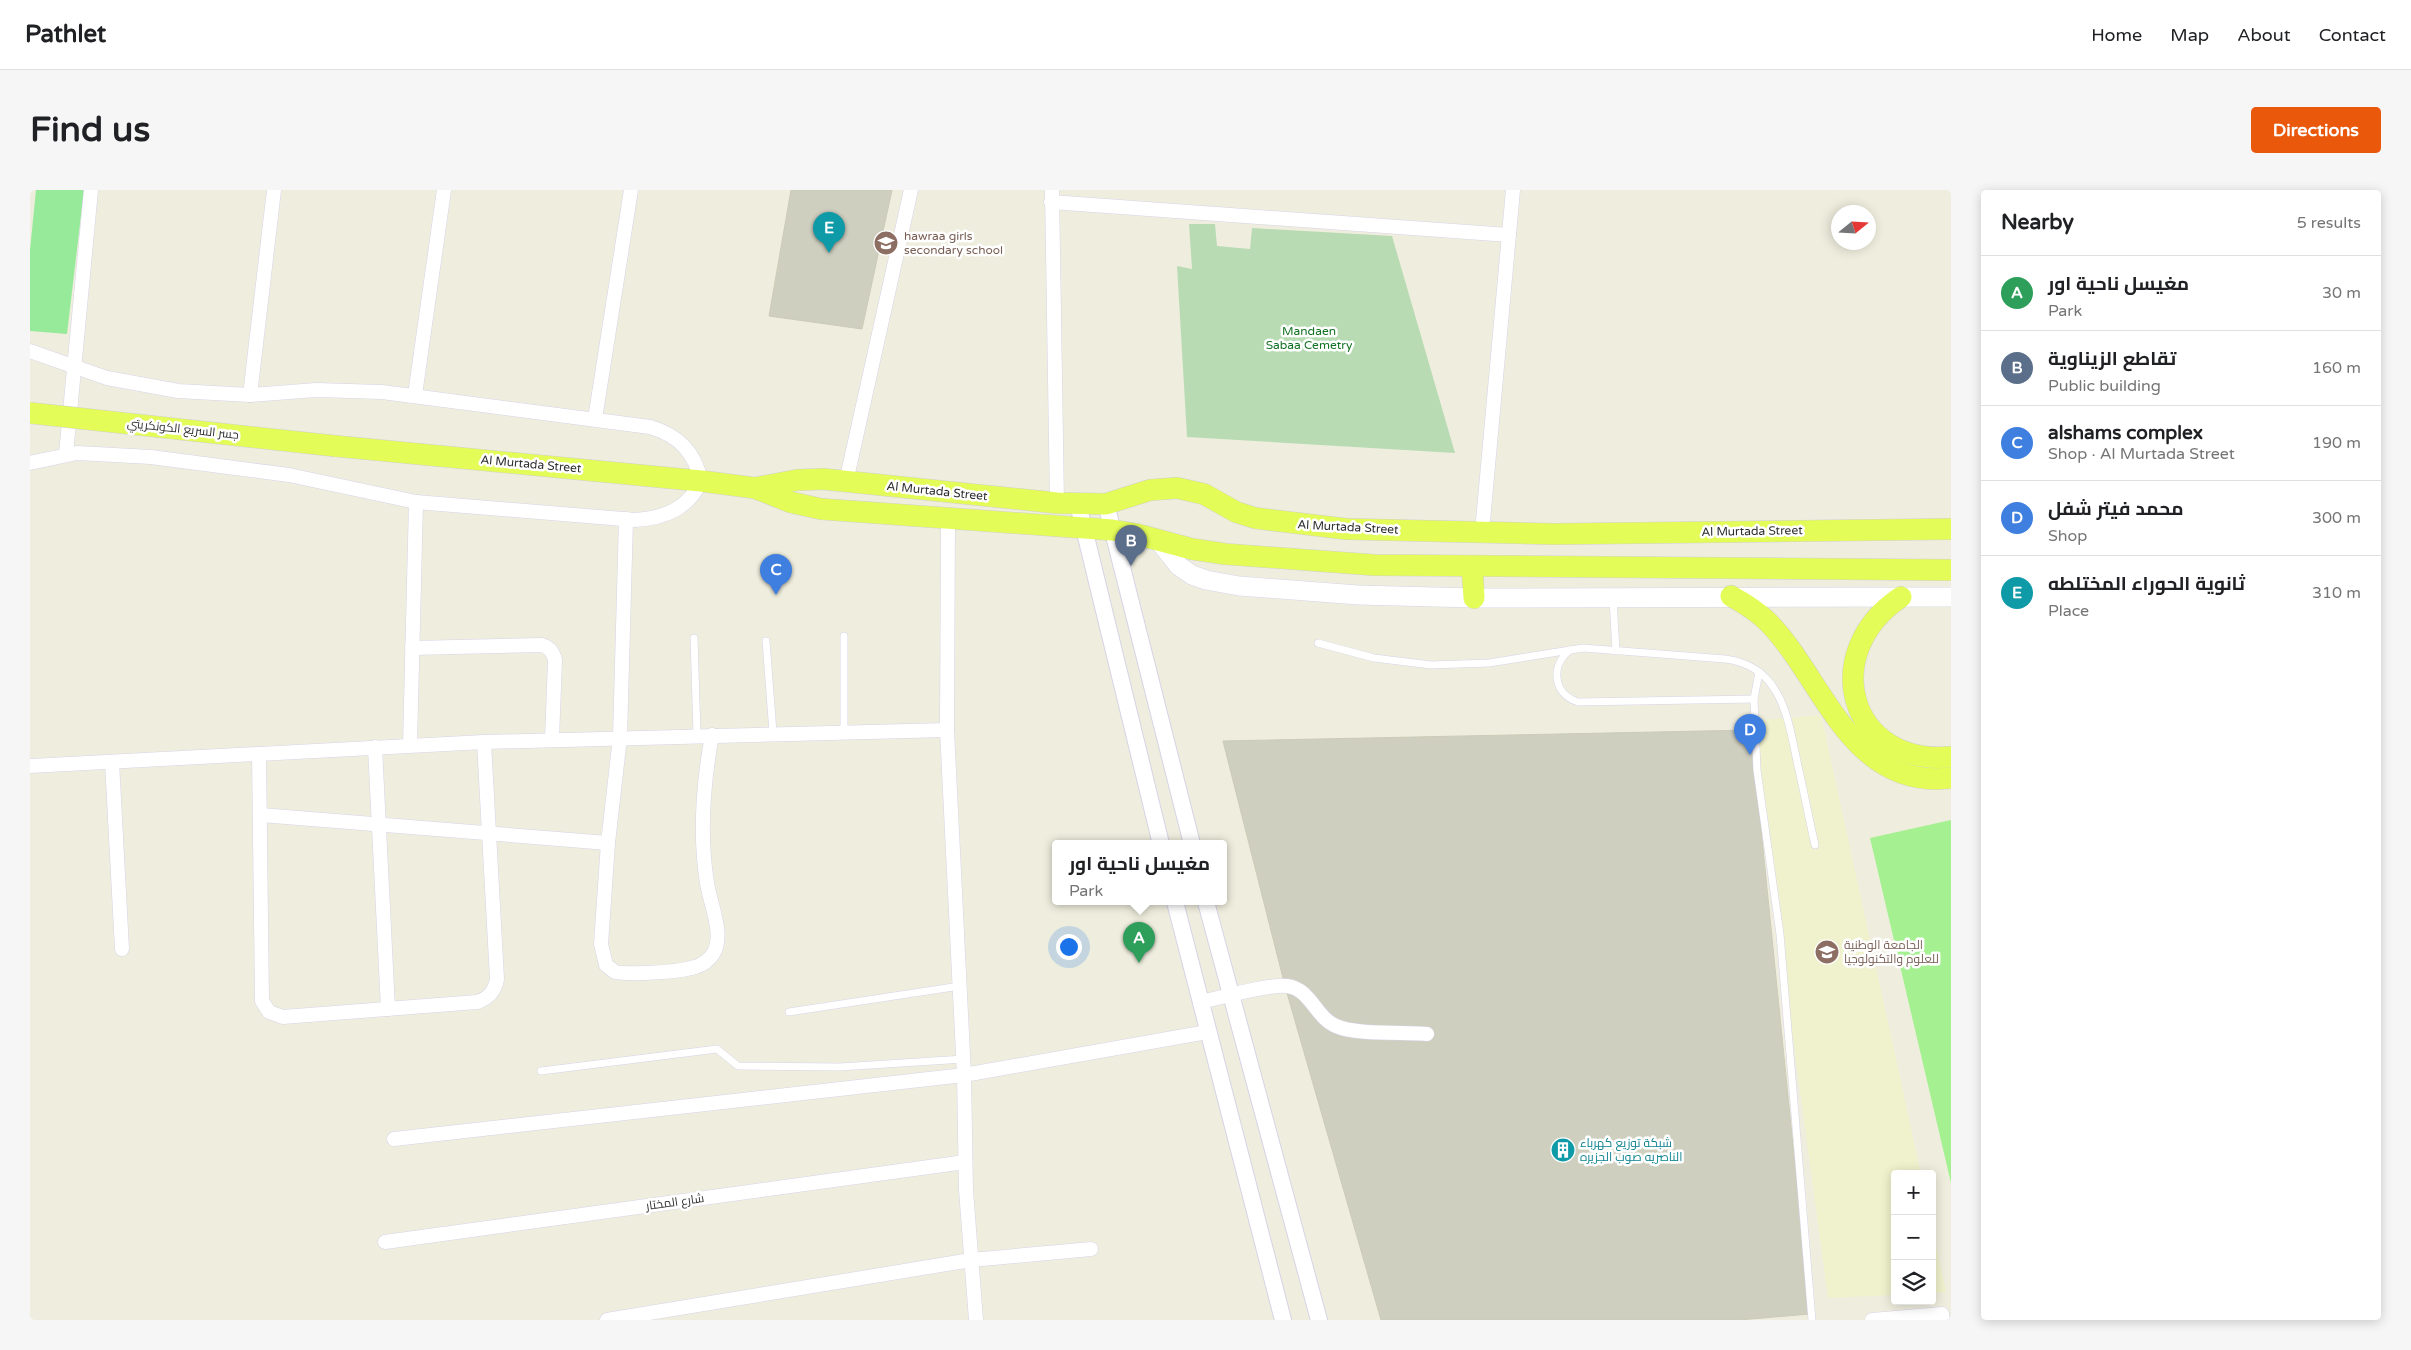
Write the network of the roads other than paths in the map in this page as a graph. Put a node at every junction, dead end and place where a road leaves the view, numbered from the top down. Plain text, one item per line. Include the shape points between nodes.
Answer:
1 (91, 190) edge
2 (274, 190) edge
3 (444, 190) edge
4 (631, 190) edge
5 (911, 190) edge
6 (1513, 190) edge
7 (1052, 196) edge
8 (1509, 235) junction
9 (30, 351) edge
10 (73, 368) junction
11 (250, 395) junction
12 (415, 395) junction
13 (30, 413) edge
14 (594, 419) junction
15 (336, 446) joint
16 (66, 454) junction
17 (30, 462) edge
18 (701, 481) junction
19 (846, 482) junction
20 (755, 488) junction
21 (416, 502) junction
22 (1067, 504) junction
23 (1106, 504) junction
24 (948, 518) junction
25 (626, 519) junction
26 (1084, 528) junction
27 (1951, 529) edge
28 (1112, 530) junction
29 (1482, 532) junction
30 (1159, 540) junction
31 (1472, 567) junction
32 (1951, 570) edge
33 (1731, 596) junction
34 (1613, 597) junction
35 (1901, 597) junction
36 (1951, 597) edge
37 (1474, 598) junction
38 (844, 636) dead end
39 (694, 638) dead end
40 (766, 642) dead end
41 (1318, 643) dead end
42 (412, 648) junction
43 (1570, 650) junction
44 (1616, 651) junction
45 (1760, 672) junction
46 (1754, 700) junction
47 (947, 730) junction
48 (844, 731) junction
49 (773, 733) junction
50 (712, 734) junction
51 (697, 735) junction
52 (620, 738) junction
53 (552, 739) junction
54 (484, 742) junction
55 (410, 745) junction
56 (375, 747) junction
57 (259, 754) junction
58 (1951, 757) edge
59 (112, 762) junction
60 (30, 766) edge
61 (1951, 778) edge
62 (261, 815) junction
63 (379, 825) junction
64 (488, 834) junction
65 (1160, 840) edge
66 (1191, 840) edge
67 (608, 842) junction
68 (1815, 845) dead end
69 (1176, 905) edge
70 (1207, 905) edge
71 (122, 949) dead end
72 (961, 986) junction
73 (1230, 996) junction
74 (1200, 1002) junction
75 (388, 1009) junction
76 (789, 1012) dead end
77 (1207, 1032) junction
78 (1427, 1034) dead end
79 (964, 1059) junction
80 (542, 1070) dead end
81 (964, 1075) junction
82 (394, 1139) dead end
83 (965, 1162) junction
84 (385, 1242) dead end
85 (1091, 1249) dead end
86 (971, 1260) junction
87 (607, 1320) edge
88 (976, 1320) edge
89 (1283, 1320) edge
90 (1319, 1320) edge
91 (1812, 1320) edge
92 (1872, 1320) edge
93 (1943, 1320) edge

1 - 10 street
2 - 11 street
3 - 12 street
4 - 14 street
5 - 19 street
6 - 8 street
7 - 8 street
7 - 22 street
8 - 29 street
9 - 10 street
10 - 11 street via 178,392
10 - 16 street
11 - 12 street via 349,390
12 - 14 street
13 - 15 main road, جسر السريع الكونكريتي, bridge
14 - 18 street via 650,427 672,435 692,454
15 - 18 main road, Al Murtada Street
16 - 17 street
16 - 21 street via 99,453 255,469
18 - 20 main road, Al Murtada Street
18 - 25 street via 690,498 674,511 655,518
19 - 20 main road, Al Murtada Street via 797,480
19 - 22 main road, Al Murtada Street
20 - 24 main road, Al Murtada Street via 813,508
21 - 25 street
21 - 42 street
22 - 23 main road, Al Murtada Street
22 - 26 street
23 - 28 street
23 - 29 main road, Al Murtada Street via 1150,490 1177,488 1204,494 1246,515 1292,524 1346,529
24 - 26 main road, Al Murtada Street
24 - 47 street
25 - 52 street
26 - 28 main road, Al Murtada Street
26 - 65 street
27 - 29 main road, Al Murtada Street via 1608,534
28 - 30 main road, Al Murtada Street
28 - 66 street
30 - 31 main road, Al Murtada Street via 1225,554 1374,565
30 - 37 main road via 1173,560 1192,575 1221,584 1358,595
31 - 32 main road, Al Murtada Street
31 - 37 main road
33 - 34 main road
33 - 35 main road
33 - 61 main road via 1776,630 1847,732 1869,755 1896,771 1927,778
34 - 37 main road
34 - 44 lane
35 - 36 main road
35 - 58 main road via 1876,616 1862,637 1856,654 1852,685 1854,698 1866,722 1886,741 1923,757
38 - 48 lane
39 - 51 lane
40 - 49 lane
41 - 43 lane via 1374,658 1431,665 1489,663
42 - 53 street via 547,647 555,660
42 - 55 street
43 - 44 lane
43 - 46 lane via 1558,664 1556,674 1562,692 1578,702
44 - 45 lane via 1733,660
45 - 46 lane
45 - 68 lane via 1776,690 1786,713
46 - 91 lane via 1757,770 1780,934
47 - 48 street
47 - 72 street
48 - 49 street
49 - 50 street
50 - 51 street
50 - 67 street via 702,828 707,883 718,938 708,960 693,968 620,973 606,965 601,944
51 - 52 street
52 - 53 street
52 - 67 street
53 - 54 street
54 - 55 street
54 - 64 street
55 - 56 street
56 - 57 street
56 - 63 street
57 - 59 street
57 - 62 street
59 - 60 street
59 - 71 street
62 - 63 street
62 - 75 street via 262,995 265,1007 273,1015 283,1017
63 - 64 street
63 - 75 street
64 - 67 street
64 - 75 street via 497,979 494,991 477,1002
69 - 74 street
70 - 73 street
72 - 76 lane
72 - 79 street
73 - 74 street
73 - 78 street via 1285,986 1305,994 1324,1019 1338,1027
73 - 90 street
74 - 77 street
77 - 81 street
77 - 89 street
79 - 80 lane via 840,1067 738,1066 717,1049
79 - 81 street
81 - 82 street
81 - 83 street
83 - 84 street, شارع المختار
83 - 86 street
85 - 86 street
86 - 87 street
86 - 88 street
92 - 93 street via 1942,1314

